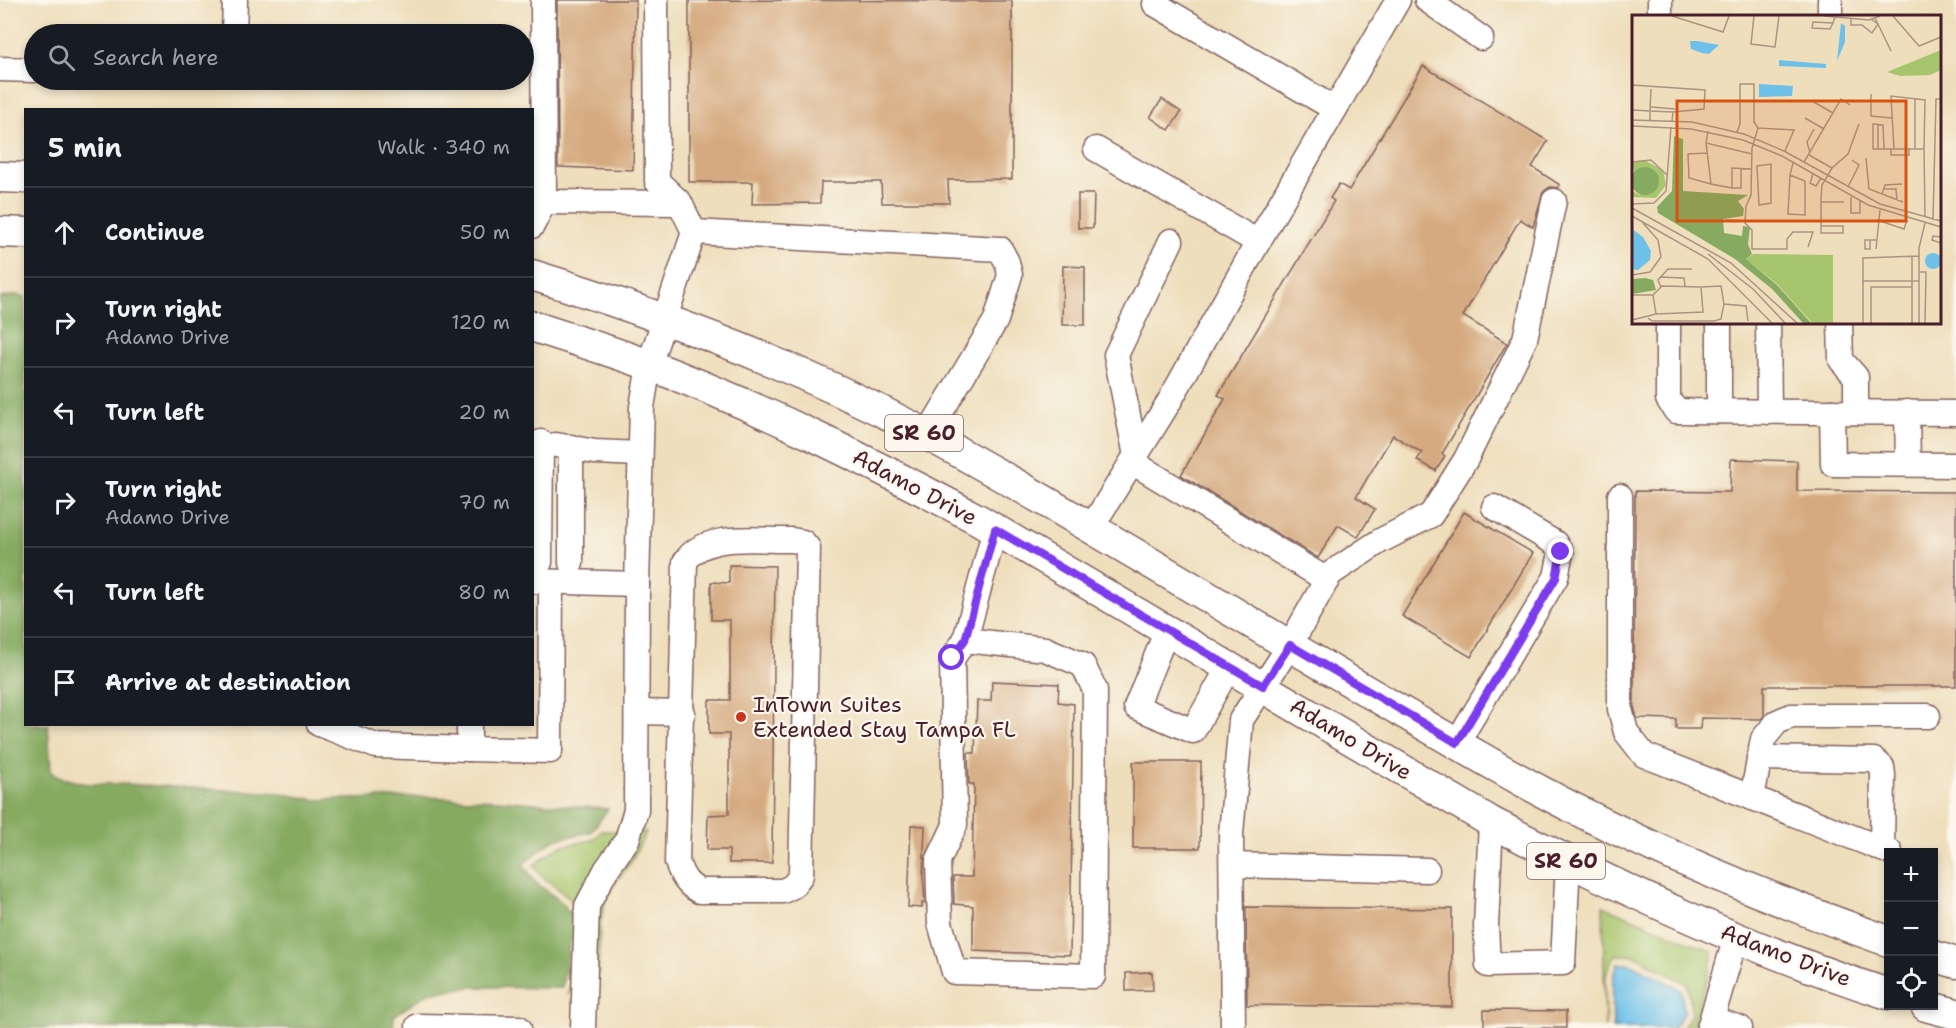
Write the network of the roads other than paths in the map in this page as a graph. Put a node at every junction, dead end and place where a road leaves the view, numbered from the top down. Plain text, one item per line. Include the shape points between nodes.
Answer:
1 (235, 0) edge
2 (543, 0) edge
3 (656, 0) edge
4 (1398, 0) edge
5 (1427, 0) edge
6 (1155, 4) dead end
7 (234, 24) edge
8 (1481, 38) dead end
9 (0, 69) edge
10 (24, 70) edge
11 (1335, 109) junction
12 (1096, 149) dead end
13 (0, 177) edge
14 (24, 178) edge
15 (1554, 201) dead end
16 (544, 202) junction
17 (680, 203) junction
18 (534, 222) edge
19 (0, 232) edge
20 (694, 232) junction
21 (24, 233) edge
22 (1171, 241) dead end
23 (1258, 242) junction
24 (534, 276) edge
25 (664, 319) junction
26 (1668, 324) edge
27 (1719, 324) edge
28 (1768, 324) edge
29 (1840, 324) edge
30 (534, 327) edge
31 (649, 365) junction
32 (1719, 411) junction
33 (1769, 412) junction
34 (1832, 412) junction
35 (1856, 412) junction
36 (1907, 412) junction
37 (1956, 413) edge
38 (927, 435) junction
39 (537, 440) edge
40 (571, 447) junction
41 (640, 454) junction
42 (1134, 459) junction
43 (1908, 464) junction
44 (1956, 465) edge
45 (1620, 496) dead end
46 (1494, 507) dead end
47 (1091, 528) junction
48 (995, 529) junction
49 (571, 562) dead end
50 (541, 575) edge
51 (1327, 580) junction
52 (637, 584) junction
53 (1167, 630) junction
54 (965, 640) junction
55 (1290, 645) junction
56 (1229, 667) junction
57 (1263, 686) junction
58 (637, 712) junction
59 (683, 713) junction
60 (1928, 716) dead end
61 (324, 726) edge
62 (469, 726) edge
63 (1457, 743) junction
64 (469, 749) junction
65 (1759, 758) junction
66 (1752, 798) junction
67 (1491, 822) junction
68 (1886, 848) edge
69 (1884, 850) edge
70 (1568, 862) junction
71 (1232, 865) junction
72 (1426, 870) dead end
73 (1736, 937) junction
74 (1884, 940) edge
75 (1938, 957) edge
76 (1956, 963) edge
77 (1884, 993) edge
78 (1938, 1009) edge
79 (1956, 1014) edge
80 (1711, 1023) edge
81 (418, 1026) dead end
82 (519, 1028) edge
83 (583, 1028) edge
84 (1233, 1028) edge
85 (1740, 1028) edge

1 - 7 street
2 - 16 street
3 - 17 street via 657,181
4 - 11 street
5 - 8 street
6 - 11 street
9 - 10 street
11 - 23 street
12 - 23 street
13 - 14 main road
15 - 51 street via 1525,339 1466,459 1431,515 1380,541 1330,574
16 - 17 street
16 - 18 street
17 - 20 street
19 - 21 main road
20 - 25 street
20 - 38 street via 1000,249 1010,275 996,320
22 - 42 street via 1116,355
23 - 42 street
24 - 25 main road, SR 60
25 - 31 street
25 - 38 main road, SR 60 via 836,391
26 - 32 street via 1668,399 1676,411
27 - 32 street
28 - 33 street
29 - 35 street via 1841,360 1856,377
30 - 31 main road, Adamo Drive / SR 60
31 - 41 street
31 - 48 main road, Adamo Drive / SR 60 via 816,436
32 - 33 street
33 - 34 street
34 - 35 street
34 - 43 street via 1833,464
35 - 36 street
36 - 37 street
36 - 43 street
38 - 47 main road, SR 60
39 - 40 street
39 - 50 street
40 - 41 street
40 - 49 street
41 - 52 street
42 - 47 street
42 - 51 street
43 - 44 street
45 - 66 street via 1620,709 1626,732 1644,755
46 - 63 street via 1555,543 1561,552 1556,578
47 - 55 main road, SR 60
48 - 53 main road, Adamo Drive / SR 60
48 - 54 street
50 - 52 street
50 - 64 street via 550,751
51 - 55 street
52 - 58 street
53 - 56 main road, Adamo Drive / SR 60
53 - 56 street via 1136,707 1193,731
54 - 54 street via 1045,649 1083,665 1095,690 1093,976 954,972 940,923 938,861 955,825 952,658
55 - 57 street
55 - 63 main road, SR 60
56 - 57 main road, Adamo Drive / SR 60
57 - 67 main road, Adamo Drive / SR 60
57 - 71 street via 1241,720
58 - 59 street
58 - 83 street via 636,810 627,840 587,906
59 - 59 street via 685,562 691,553 716,541 802,542 808,548 801,875 793,886 783,891 699,891 683,877 677,862
60 - 65 street via 1791,716 1777,722 1763,739
61 - 64 street via 376,746
62 - 64 street
63 - 74 main road, SR 60 via 1661,850 1814,915
65 - 66 street
65 - 68 street via 1874,760 1883,774
66 - 69 street
67 - 70 main road, Adamo Drive / SR 60
67 - 70 street via 1488,965 1563,963
70 - 73 main road, Adamo Drive / SR 60
71 - 72 street
71 - 84 street
73 - 77 main road, Adamo Drive / SR 60
73 - 80 street
75 - 76 main road
78 - 79 main road
80 - 85 street
81 - 82 street

